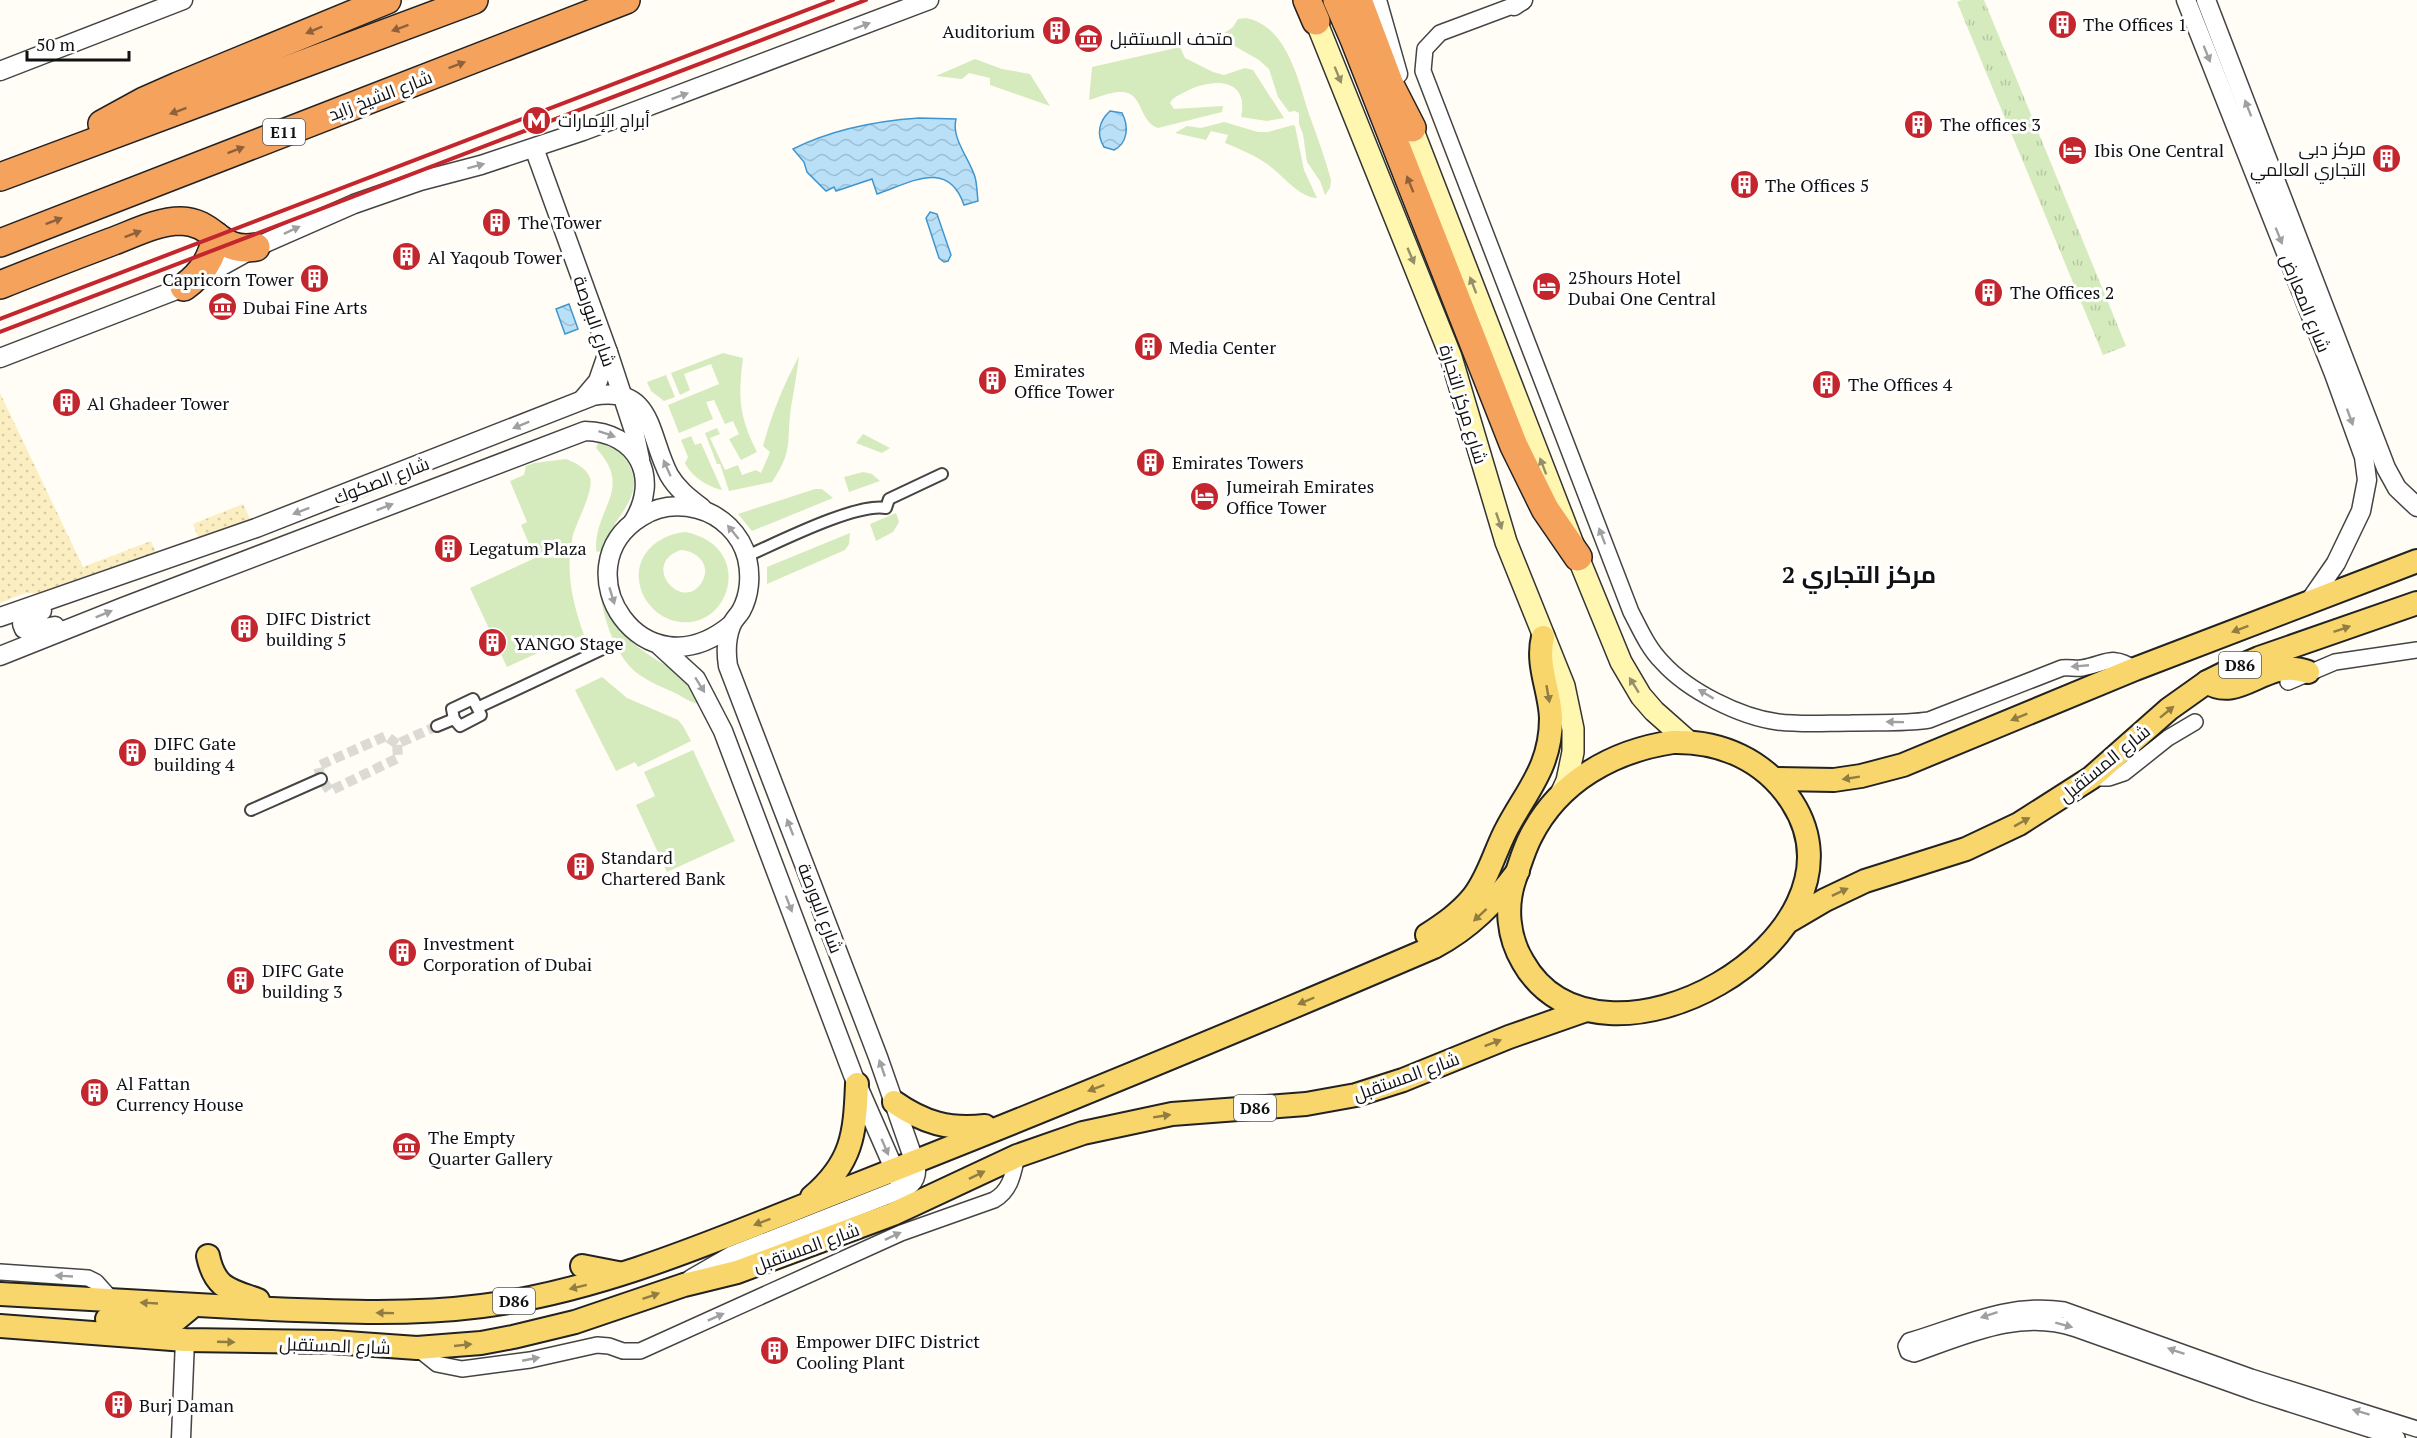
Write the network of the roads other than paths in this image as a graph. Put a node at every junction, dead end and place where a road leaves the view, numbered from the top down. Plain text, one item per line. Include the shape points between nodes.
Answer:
1 (183, 0) edge
2 (387, 0) edge
3 (474, 0) edge
4 (626, 0) edge
5 (929, 0) edge
6 (1337, 0) edge
7 (1358, 0) edge
8 (1377, 0) edge
9 (2186, 0) edge
10 (2206, 0) edge
11 (1522, 2) edge
12 (1308, 7) edge
13 (0, 71) edge
14 (1412, 128) junction
15 (534, 148) junction
16 (52, 157) junction
17 (0, 177) edge
18 (216, 236) junction
19 (0, 243) edge
20 (256, 247) junction
21 (0, 285) edge
22 (184, 287) junction
23 (608, 352) junction
24 (0, 358) edge
25 (620, 394) junction
26 (582, 401) junction
27 (641, 461) junction
28 (942, 474) dead end
29 (2417, 507) edge
30 (705, 511) junction
31 (633, 522) junction
32 (747, 556) junction
33 (1578, 557) junction
34 (2417, 561) edge
35 (113, 578) junction
36 (2417, 603) edge
37 (2302, 605) junction
38 (0, 617) edge
39 (732, 624) junction
40 (69, 629) junction
41 (1543, 637) junction
42 (658, 644) junction
43 (607, 647) dead end
44 (2417, 650) edge
45 (6, 654) edge
46 (2135, 669) junction
47 (2308, 672) junction
48 (2207, 682) junction
49 (2288, 682) dead end
50 (479, 707) junction
51 (454, 719) junction
52 (2195, 722) dead end
53 (437, 726) tunnel mouth
54 (1689, 742) junction
55 (2091, 778) junction
56 (321, 779) dead end
57 (1774, 779) junction
58 (1561, 794) junction
59 (252, 810) dead end
60 (1518, 871) junction
61 (1789, 921) junction
62 (1363, 978) junction
63 (1586, 1010) junction
64 (857, 1084) junction
65 (894, 1102) junction
66 (1005, 1124) junction
67 (1017, 1156) junction
68 (905, 1173) junction
69 (924, 1200) junction
70 (800, 1207) junction
71 (208, 1256) dead end
72 (582, 1266) dead end
73 (0, 1272) edge
74 (622, 1273) junction
75 (684, 1285) junction
76 (0, 1293) edge
77 (113, 1300) junction
78 (194, 1305) junction
79 (272, 1309) junction
80 (0, 1326) edge
81 (33, 1329) junction
82 (185, 1340) junction
83 (417, 1348) junction
84 (2417, 1429) edge
85 (181, 1438) edge
86 (2397, 1438) edge

1 - 13 street
2 -> 16 highway via 144,101
3 -> 16 highway
19 -> 4 highway, شارع الشيخ زايد / E11
15 -> 5 street
33 -> 6 highway via 1545,509 1514,446
7 - 14 highway via 1390,85
8 - 14 street
9 -> 37 street, شارع المعارض via 2364,457 2367,480 2361,512 2336,563
29 -> 10 street, شارع المعارض via 2397,488 2386,468
46 -> 11 street via 2109,660 2081,668 2058,669 1942,716 1917,722 1790,723 1763,719 1726,706 1674,673 1653,652 1628,604 1423,70 1425,49 1440,33
12 -> 41 main road, شارع مركز التجارة via 1451,357 1495,511
33 -> 14 main road
20 -> 15 street via 386,192
15 - 23 street, شارع البورصة
16 - 17 highway
18 - 20 highway via 236,249
21 -> 18 highway via 159,225 190,222
18 - 22 highway via 203,270
20 - 22 street
22 - 24 street
23 - 25 street, شارع البورصة
23 - 26 street via 598,381
25 - 26 street, شارع الصكوك
25 - 27 street, شارع البورصة
30 -> 25 street via 673,481 646,415
26 -> 35 street, شارع الصكوك via 256,528
27 - 31 street via 644,495
40 -> 27 street, شارع الصكوك via 585,430 610,434 631,448
28 - 32 street via 889,499 886,508 874,506 850,513
30 - 31 street via 667,506
32 -> 30 street via 730,527
31 -> 42 street via 612,552 608,584 612,600 625,621 643,638
32 - 39 street via 748,592
54 -> 33 main road via 1654,711 1630,679
34 - 37 main road
35 - 38 street, شارع الصكوك
35 - 40 street via 103,587 27,617 22,624 29,631 51,626
48 -> 36 main road, شارع المستقبل / D86 via 2259,658
37 -> 46 main road, D86
39 - 42 street via 698,645
65 -> 39 street, شارع البورصة via 731,676 727,656
40 - 45 street, شارع الصكوك
41 - 58 main road, شارع مركز التجارة via 1563,686 1573,729 1571,767
41 -> 62 main road via 1540,657 1551,718 1546,752 1536,782 1505,832 1484,881 1451,919 1382,959
42 -> 64 street, شارع البورصة via 696,679 709,701
43 - 50 street
44 - 47 street via 2336,663
46 -> 57 main road, D86 via 1892,768 1834,780
47 - 48 main road via 2279,668 2232,688 2219,688
47 - 49 street
55 -> 48 main road, شارع المستقبل / D86 via 2169,709
50 - 51 street via 481,716 460,726
50 - 51 street via 473,699 452,709
51 - 53 street
52 - 55 street via 2124,773
54 - 57 main road via 1735,753
54 - 58 main road via 1657,745 1614,759 1586,773
61 -> 55 main road, شارع المستقبل / D86 via 1865,881 1993,837
56 - 59 street
57 - 61 main road via 1801,819 1807,843 1806,884
58 - 60 main road via 1530,837
60 -> 62 main road, شارع المستقبل / D86 via 1467,927 1434,947
60 - 63 main road via 1509,910 1521,960 1551,994
61 - 63 main road via 1748,963 1692,997 1628,1013
62 -> 66 main road, شارع المستقبل / D86
67 -> 63 main road, شارع المستقبل / D86 via 1083,1133 1146,1118 1306,1104 1356,1095
64 -> 68 street, شارع البورصة
64 - 70 main road via 855,1127 846,1156 834,1176
65 - 66 main road via 921,1119 942,1126
65 - 68 street, شارع البورصة
66 - 68 main road, شارع المستقبل / D86
69 -> 67 main road, شارع المستقبل / D86
83 -> 67 street via 437,1364 462,1369 530,1360 597,1345 640,1351 901,1233 994,1200 1010,1184
68 - 69 street
68 - 70 main road, شارع المستقبل / D86
68 - 75 street via 731,1256
69 - 75 main road, شارع المستقبل / D86 via 746,1269
70 -> 74 main road, شارع المستقبل / D86
71 - 79 main road via 222,1285
72 - 74 main road
77 -> 73 street via 88,1278
74 -> 79 main road, شارع المستقبل / D86 via 519,1300 449,1310 384,1313
83 -> 75 main road, شارع المستقبل / D86 via 481,1343 544,1330
76 - 77 main road, شارع المستقبل / D86
78 -> 77 main road, شارع المستقبل / D86
78 - 79 main road, شارع المستقبل / D86
78 - 81 main road via 167,1323 69,1316 50,1319
80 - 81 main road, شارع المستقبل / D86
81 - 82 main road, شارع المستقبل / D86
82 -> 83 main road, شارع المستقبل / D86 via 332,1342
82 - 85 street
84 -> 86 street via 2047,1307 1999,1312 1909,1341 1906,1346 1914,1354 2010,1323 2051,1322

